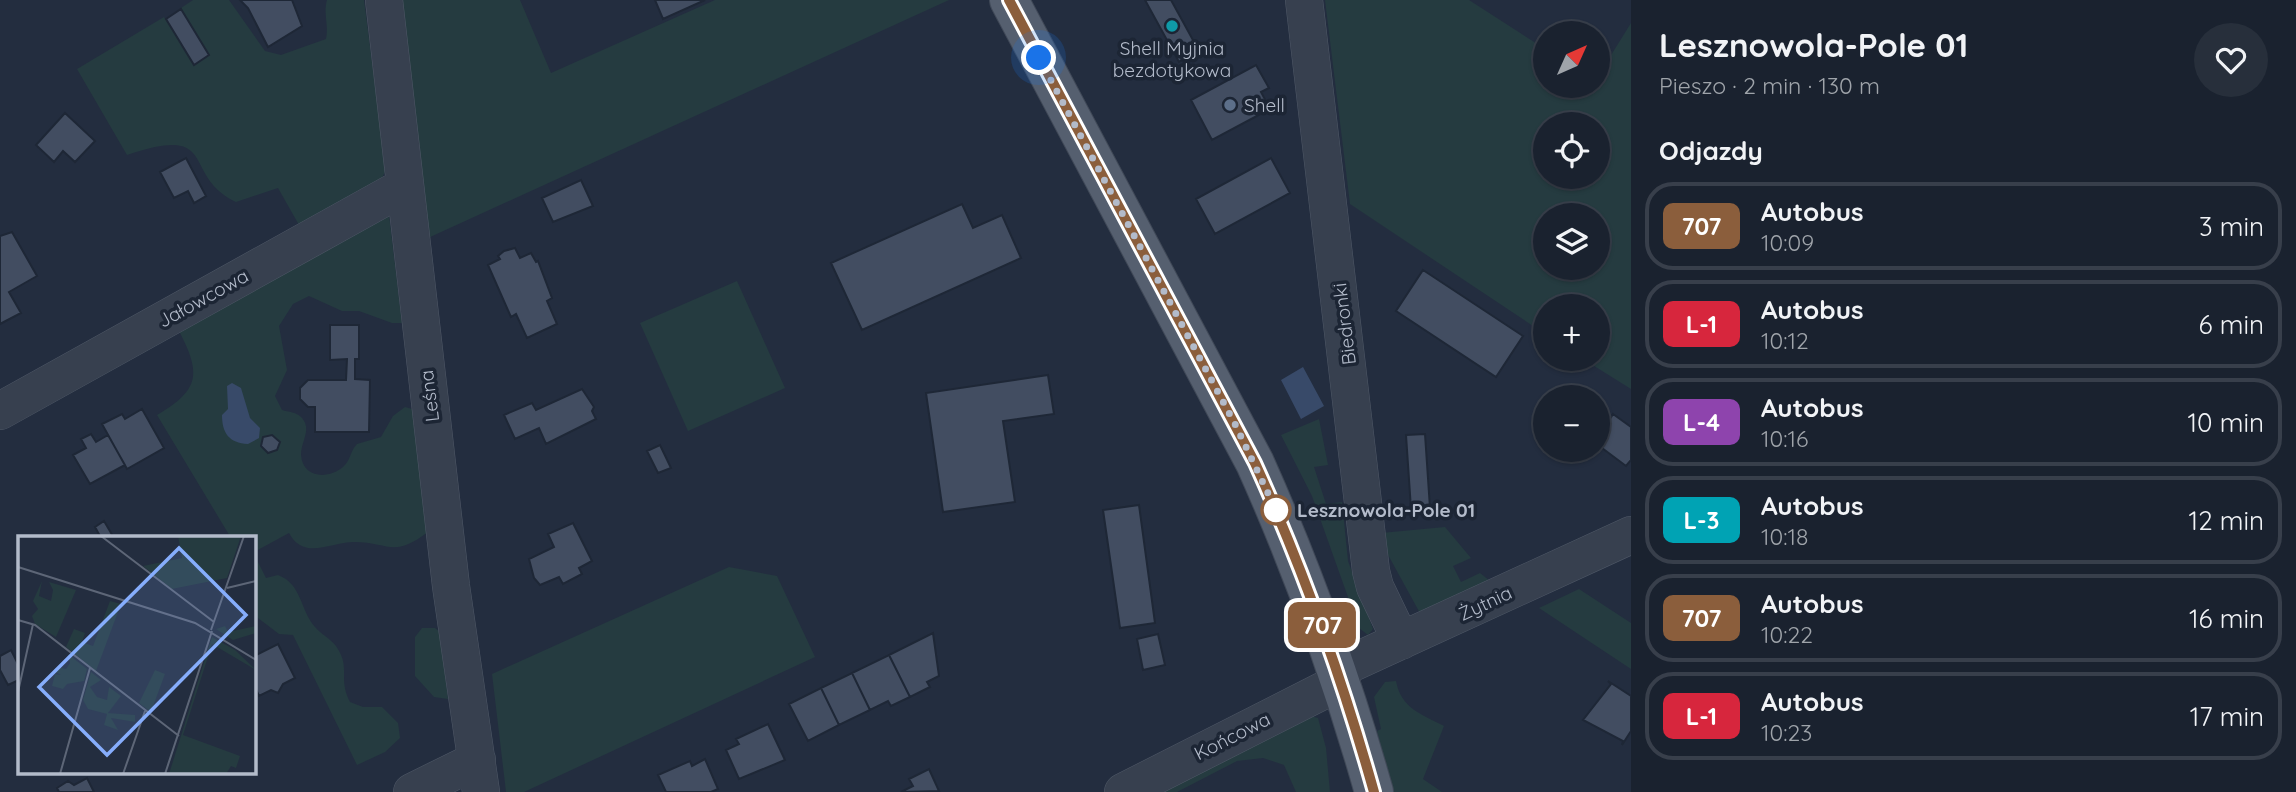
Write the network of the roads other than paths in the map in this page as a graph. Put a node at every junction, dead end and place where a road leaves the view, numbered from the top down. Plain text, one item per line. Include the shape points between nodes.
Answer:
1 (384, 0) edge
2 (1009, 0) edge
3 (1304, 0) edge
4 (405, 186) junction
5 (0, 411) edge
6 (1631, 535) edge
7 (1401, 641) junction
8 (1340, 675) junction
9 (479, 776) edge
10 (412, 792) edge
11 (1123, 792) edge
12 (1374, 792) edge

1 - 4 street, Leśna
2 - 8 main road via 1255,463
3 - 7 street, Biedronki via 1371,571
4 - 5 street, Jałowcowa
4 - 9 street, Leśna via 451,586
6 - 7 street, Żytnia
7 - 8 street, Żytnia
8 - 11 street, Końcowa
8 - 12 main road
9 - 10 street

